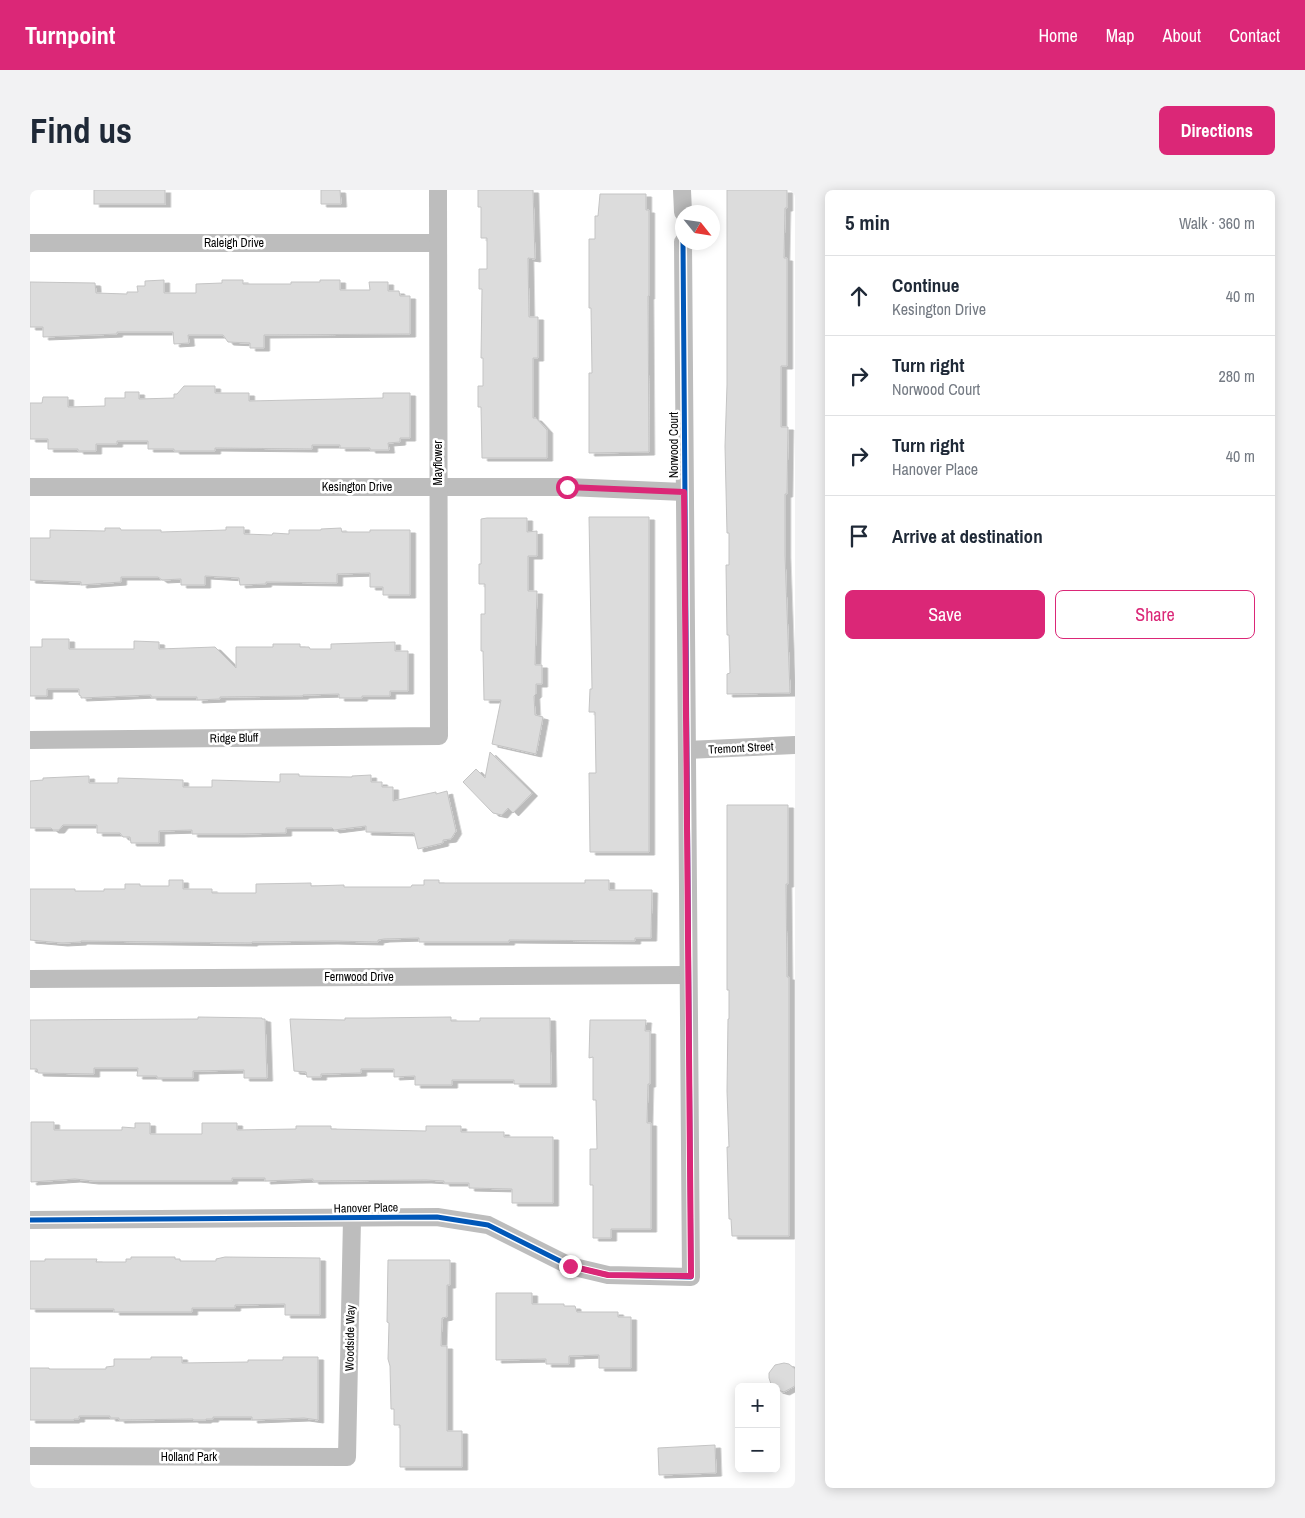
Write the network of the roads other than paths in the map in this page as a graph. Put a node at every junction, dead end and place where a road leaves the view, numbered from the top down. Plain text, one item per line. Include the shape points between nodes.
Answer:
1 (438, 190) edge
2 (682, 190) edge
3 (683, 205) edge
4 (30, 243) edge
5 (438, 243) junction
6 (683, 250) edge
7 (30, 487) edge
8 (438, 487) junction
9 (684, 492) junction
10 (439, 736) joint
11 (30, 740) edge
12 (795, 745) edge
13 (687, 750) junction
14 (688, 975) junction
15 (30, 979) edge
16 (352, 1219) junction
17 (30, 1220) edge
18 (691, 1276) joint
19 (30, 1456) edge
20 (347, 1457) joint

1 - 5 street, Mayflower
2 - 3 street
4 - 5 street, Raleigh Drive
5 - 8 street, Mayflower
6 - 9 street, Norwood Court
7 - 8 street, Kesington Drive
8 - 9 street, Kesington Drive via 567,487
8 - 10 street, Mayflower
9 - 13 street, Norwood Court
10 - 11 street, Ridge Bluff
12 - 13 street, Tremont Street
13 - 14 street, Norwood Court
14 - 15 street, Fernwood Drive
14 - 18 street, Norwood Court
16 - 17 street, Hanover Place
16 - 18 street, Hanover Place via 437,1217 488,1225 570,1266 608,1275
16 - 20 street, Woodside Way
19 - 20 street, Holland Park

